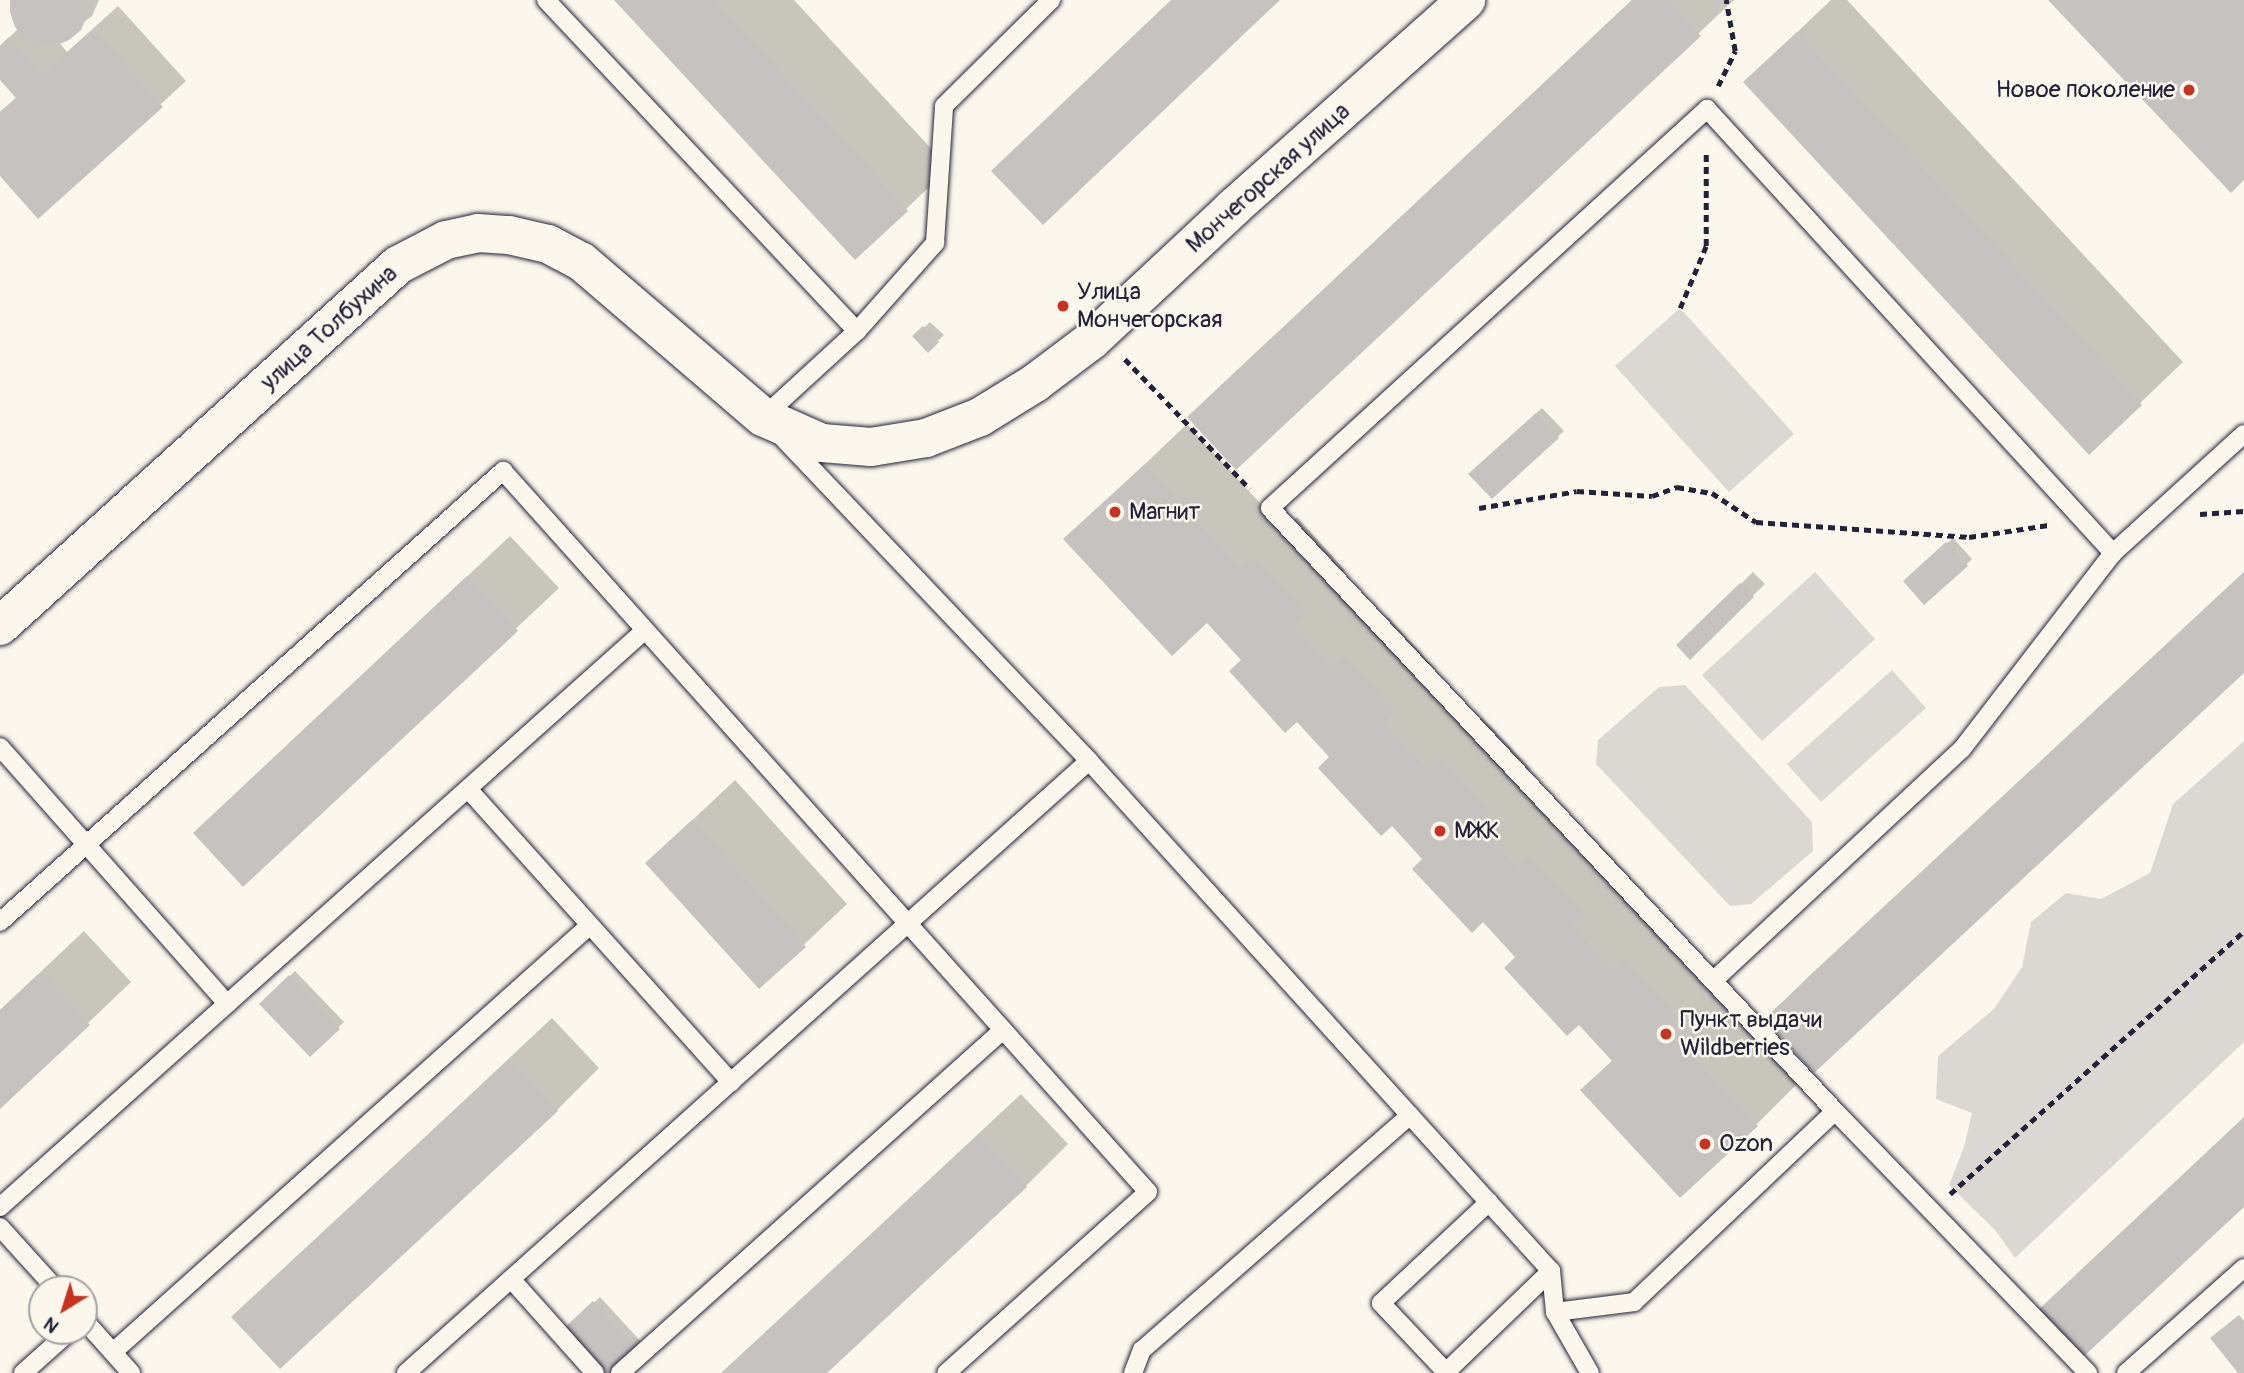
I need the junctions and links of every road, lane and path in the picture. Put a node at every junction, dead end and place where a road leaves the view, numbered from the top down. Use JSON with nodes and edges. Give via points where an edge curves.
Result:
{"nodes":[{"id":1,"x":546,"y":0,"type":"edge"},
{"id":2,"x":1051,"y":0,"type":"edge"},
{"id":3,"x":1466,"y":0,"type":"edge"},
{"id":4,"x":1726,"y":0,"type":"edge"},
{"id":5,"x":1707,"y":109,"type":"junction"},
{"id":6,"x":1680,"y":308,"type":"dead end"},
{"id":7,"x":857,"y":331,"type":"junction"},
{"id":8,"x":1119,"y":353,"type":"dead end"},
{"id":9,"x":763,"y":417,"type":"junction"},
{"id":10,"x":2244,"y":434,"type":"edge"},
{"id":11,"x":1270,"y":508,"type":"junction"},
{"id":12,"x":1479,"y":508,"type":"dead end"},
{"id":13,"x":2244,"y":510,"type":"edge"},
{"id":14,"x":2191,"y":514,"type":"dead end"},
{"id":15,"x":2058,"y":523,"type":"dead end"},
{"id":16,"x":2113,"y":553,"type":"junction"},
{"id":17,"x":0,"y":626,"type":"edge"},
{"id":18,"x":645,"y":630,"type":"junction"},
{"id":19,"x":0,"y":747,"type":"edge"},
{"id":20,"x":1089,"y":761,"type":"junction"},
{"id":21,"x":468,"y":789,"type":"junction"},
{"id":22,"x":85,"y":846,"type":"junction"},
{"id":23,"x":0,"y":922,"type":"edge"},
{"id":24,"x":908,"y":924,"type":"junction"},
{"id":25,"x":590,"y":925,"type":"junction"},
{"id":26,"x":2244,"y":931,"type":"edge"},
{"id":27,"x":1713,"y":981,"type":"junction"},
{"id":28,"x":227,"y":1004,"type":"junction"},
{"id":29,"x":1003,"y":1030,"type":"junction"},
{"id":30,"x":731,"y":1082,"type":"junction"},
{"id":31,"x":1835,"y":1111,"type":"junction"},
{"id":32,"x":1410,"y":1115,"type":"junction"},
{"id":33,"x":1489,"y":1202,"type":"junction"},
{"id":34,"x":0,"y":1207,"type":"edge"},
{"id":35,"x":1931,"y":1211,"type":"junction"},
{"id":36,"x":0,"y":1227,"type":"edge"},
{"id":37,"x":2244,"y":1268,"type":"edge"},
{"id":38,"x":1551,"y":1271,"type":"junction"},
{"id":39,"x":43,"y":1275,"type":"edge"},
{"id":40,"x":511,"y":1279,"type":"junction"},
{"id":41,"x":1555,"y":1312,"type":"junction"},
{"id":42,"x":98,"y":1335,"type":"edge"},
{"id":43,"x":54,"y":1345,"type":"edge"},
{"id":44,"x":113,"y":1352,"type":"junction"},
{"id":45,"x":1446,"y":1372,"type":"edge"},
{"id":46,"x":23,"y":1373,"type":"edge"},
{"id":47,"x":131,"y":1373,"type":"edge"},
{"id":48,"x":406,"y":1373,"type":"edge"},
{"id":49,"x":595,"y":1373,"type":"edge"},
{"id":50,"x":620,"y":1373,"type":"edge"},
{"id":51,"x":946,"y":1373,"type":"edge"},
{"id":52,"x":1133,"y":1373,"type":"edge"},
{"id":53,"x":1590,"y":1373,"type":"edge"},
{"id":54,"x":2088,"y":1373,"type":"edge"},
{"id":55,"x":2126,"y":1373,"type":"edge"}],
"edges":[{"from":1,"to":7,"type":"lane"},
{"from":2,"to":7,"type":"lane","via":[[944,106],[935,243]]},
{"from":3,"to":9,"type":"street","name":"Мончегорская улица","via":[[1092,340],[980,417],[926,438],[871,447],[822,443]]},
{"from":4,"to":5,"type":"path","via":[[1735,51]]},
{"from":5,"to":6,"type":"path","via":[[1706,246]]},
{"from":5,"to":11,"type":"lane"},
{"from":5,"to":16,"type":"lane"},
{"from":7,"to":9,"type":"lane"},
{"from":8,"to":11,"type":"path"},
{"from":9,"to":17,"type":"street","name":"улица Толбухина","via":[[582,262],[548,244],[509,235],[478,233],[446,240],[398,265]]},
{"from":9,"to":20,"type":"lane"},
{"from":10,"to":16,"type":"lane"},
{"from":11,"to":27,"type":"lane"},
{"from":12,"to":15,"type":"path","via":[[1577,491],[1652,496],[1677,487],[1712,493],[1756,522],[1969,537]]},
{"from":13,"to":14,"type":"path"},
{"from":16,"to":27,"type":"lane","via":[[1962,749]]},
{"from":18,"to":21,"type":"lane"},
{"from":18,"to":22,"type":"lane","via":[[503,471]]},
{"from":18,"to":24,"type":"lane"},
{"from":19,"to":22,"type":"lane"},
{"from":20,"to":24,"type":"lane"},
{"from":20,"to":32,"type":"lane"},
{"from":21,"to":25,"type":"lane"},
{"from":21,"to":28,"type":"lane"},
{"from":22,"to":23,"type":"lane"},
{"from":22,"to":28,"type":"lane"},
{"from":24,"to":29,"type":"lane"},
{"from":24,"to":30,"type":"lane"},
{"from":25,"to":30,"type":"lane"},
{"from":25,"to":44,"type":"lane"},
{"from":26,"to":35,"type":"path"},
{"from":27,"to":31,"type":"lane"},
{"from":28,"to":34,"type":"lane"},
{"from":29,"to":50,"type":"lane"},
{"from":29,"to":51,"type":"lane","via":[[1148,1192]]},
{"from":30,"to":40,"type":"lane"},
{"from":31,"to":35,"type":"lane"},
{"from":31,"to":41,"type":"lane","via":[[1634,1302]]},
{"from":32,"to":33,"type":"lane"},
{"from":32,"to":52,"type":"lane","via":[[1142,1350]]},
{"from":33,"to":38,"type":"lane"},
{"from":33,"to":45,"type":"lane","via":[[1381,1303]]},
{"from":35,"to":54,"type":"lane"},
{"from":36,"to":39,"type":"lane"},
{"from":37,"to":55,"type":"lane"},
{"from":38,"to":41,"type":"lane"},
{"from":38,"to":45,"type":"lane"},
{"from":40,"to":48,"type":"lane"},
{"from":40,"to":49,"type":"lane"},
{"from":41,"to":53,"type":"lane"},
{"from":42,"to":44,"type":"lane"},
{"from":43,"to":46,"type":"lane"},
{"from":44,"to":47,"type":"lane"}]}
